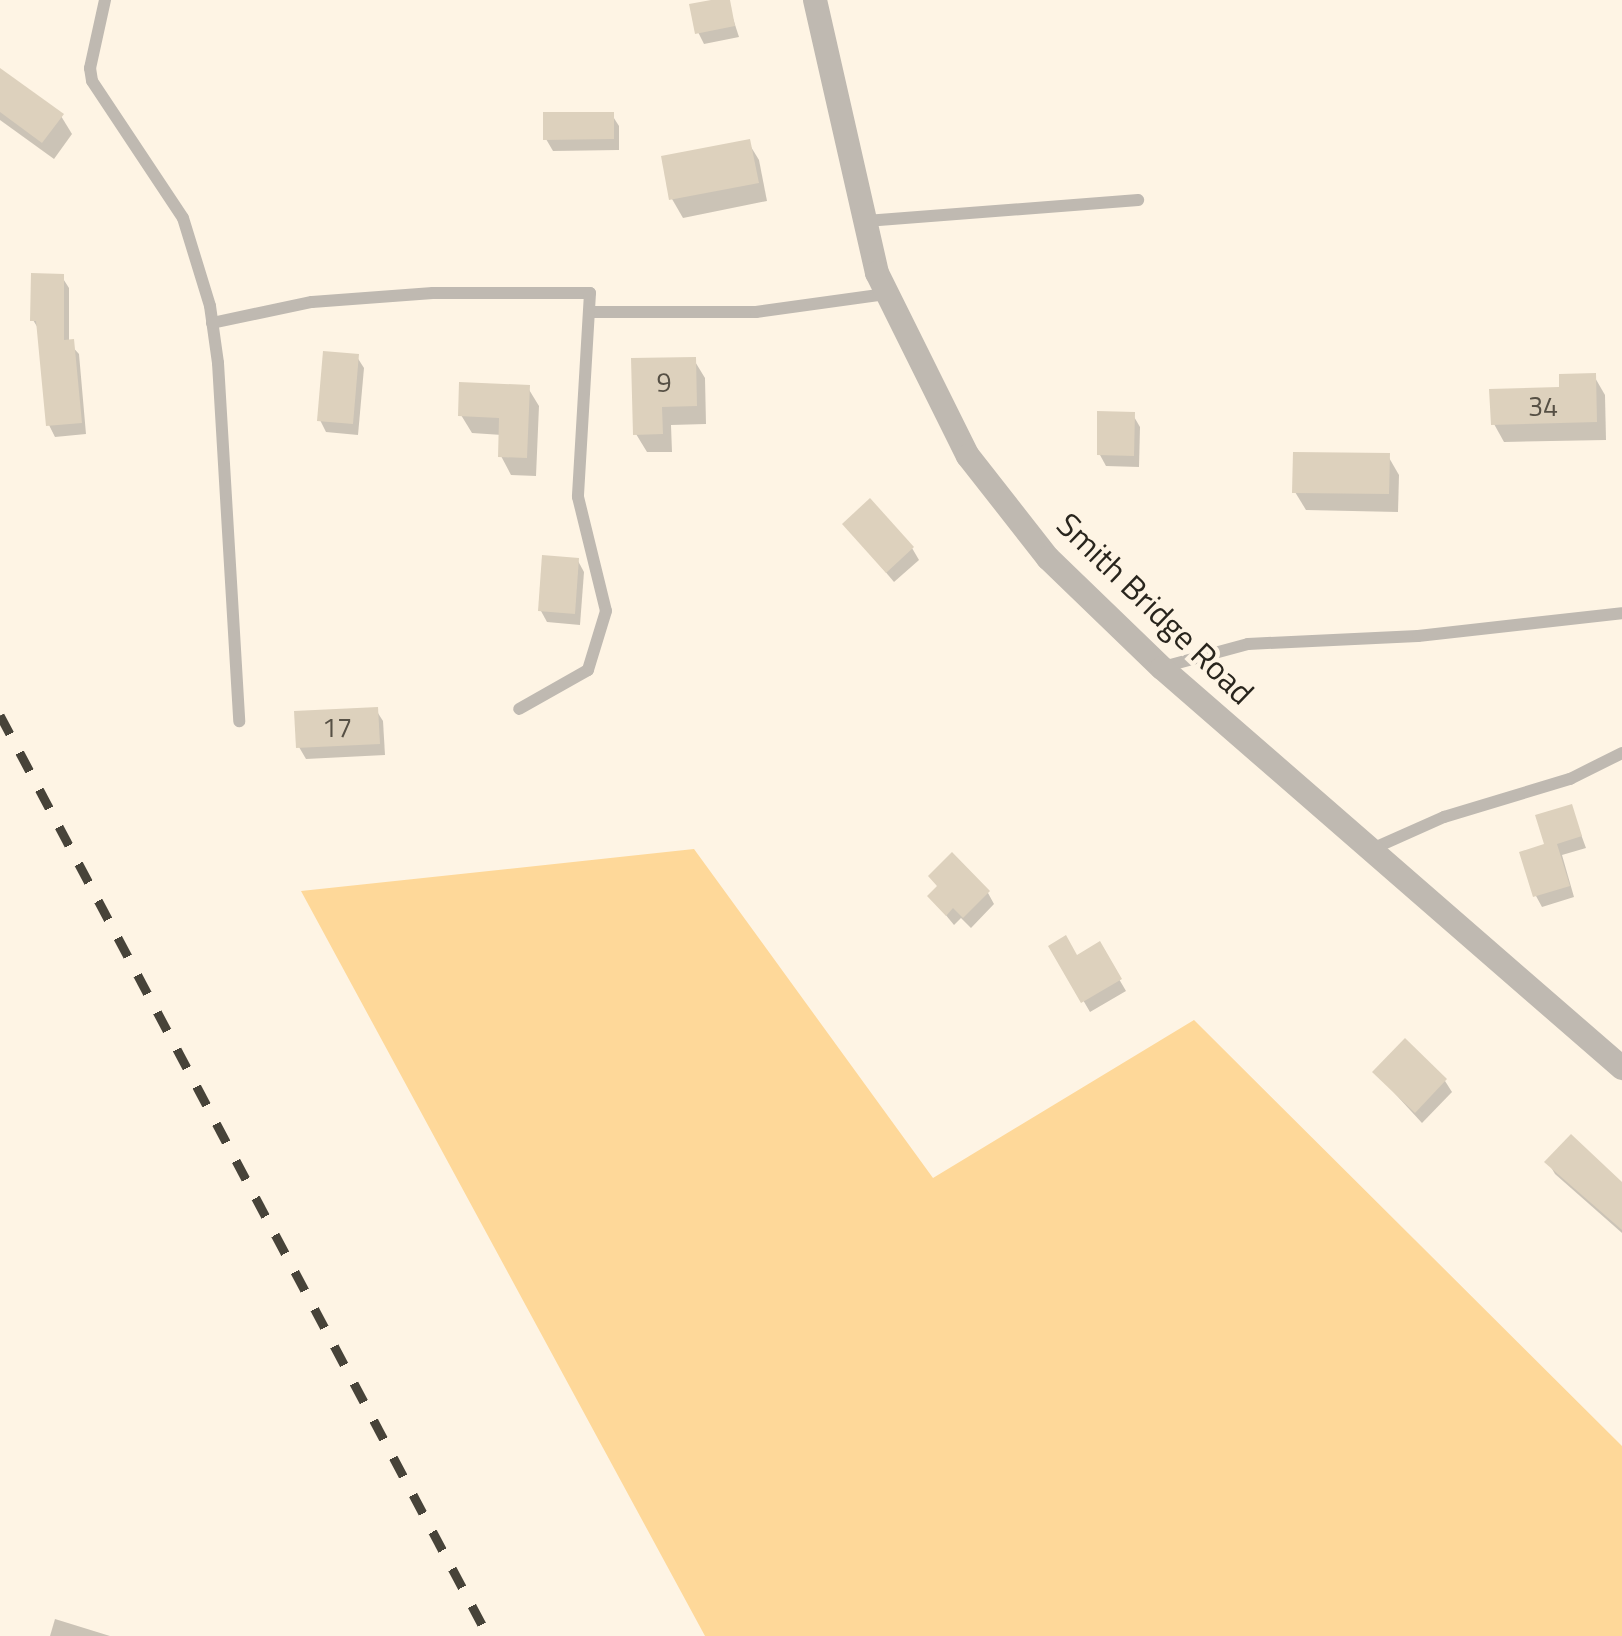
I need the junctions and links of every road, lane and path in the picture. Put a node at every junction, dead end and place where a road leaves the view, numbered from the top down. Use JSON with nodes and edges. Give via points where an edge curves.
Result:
{"nodes":[{"id":1,"x":105,"y":0,"type":"edge"},
{"id":2,"x":815,"y":0,"type":"edge"},
{"id":3,"x":1138,"y":200,"type":"dead end"},
{"id":4,"x":865,"y":221,"type":"junction"},
{"id":5,"x":886,"y":294,"type":"junction"},
{"id":6,"x":591,"y":312,"type":"junction"},
{"id":7,"x":212,"y":323,"type":"junction"},
{"id":8,"x":1622,"y":613,"type":"edge"},
{"id":9,"x":1162,"y":668,"type":"junction"},
{"id":10,"x":519,"y":709,"type":"dead end"},
{"id":11,"x":239,"y":722,"type":"dead end"},
{"id":12,"x":1622,"y":753,"type":"edge"},
{"id":13,"x":1371,"y":849,"type":"junction"},
{"id":14,"x":1622,"y":1068,"type":"edge"}],
"edges":[{"from":1,"to":7,"type":"lane","via":[[92,81],[183,218]]},
{"from":2,"to":4,"type":"street","name":"Smith Bridge Road"},
{"from":3,"to":4,"type":"lane"},
{"from":4,"to":5,"type":"street","name":"Smith Bridge Road"},
{"from":5,"to":6,"type":"lane","via":[[756,312]]},
{"from":5,"to":9,"type":"street","name":"Smith Bridge Road","via":[[968,456],[1048,558]]},
{"from":6,"to":7,"type":"lane","via":[[590,293],[433,293],[312,302]]},
{"from":6,"to":10,"type":"lane","via":[[578,496],[606,611],[588,670]]},
{"from":7,"to":11,"type":"lane"},
{"from":8,"to":9,"type":"lane","via":[[1418,636],[1248,644]]},
{"from":9,"to":13,"type":"street","name":"Smith Bridge Road"},
{"from":12,"to":13,"type":"lane"},
{"from":13,"to":14,"type":"street","name":"Smith Bridge Road"}]}
